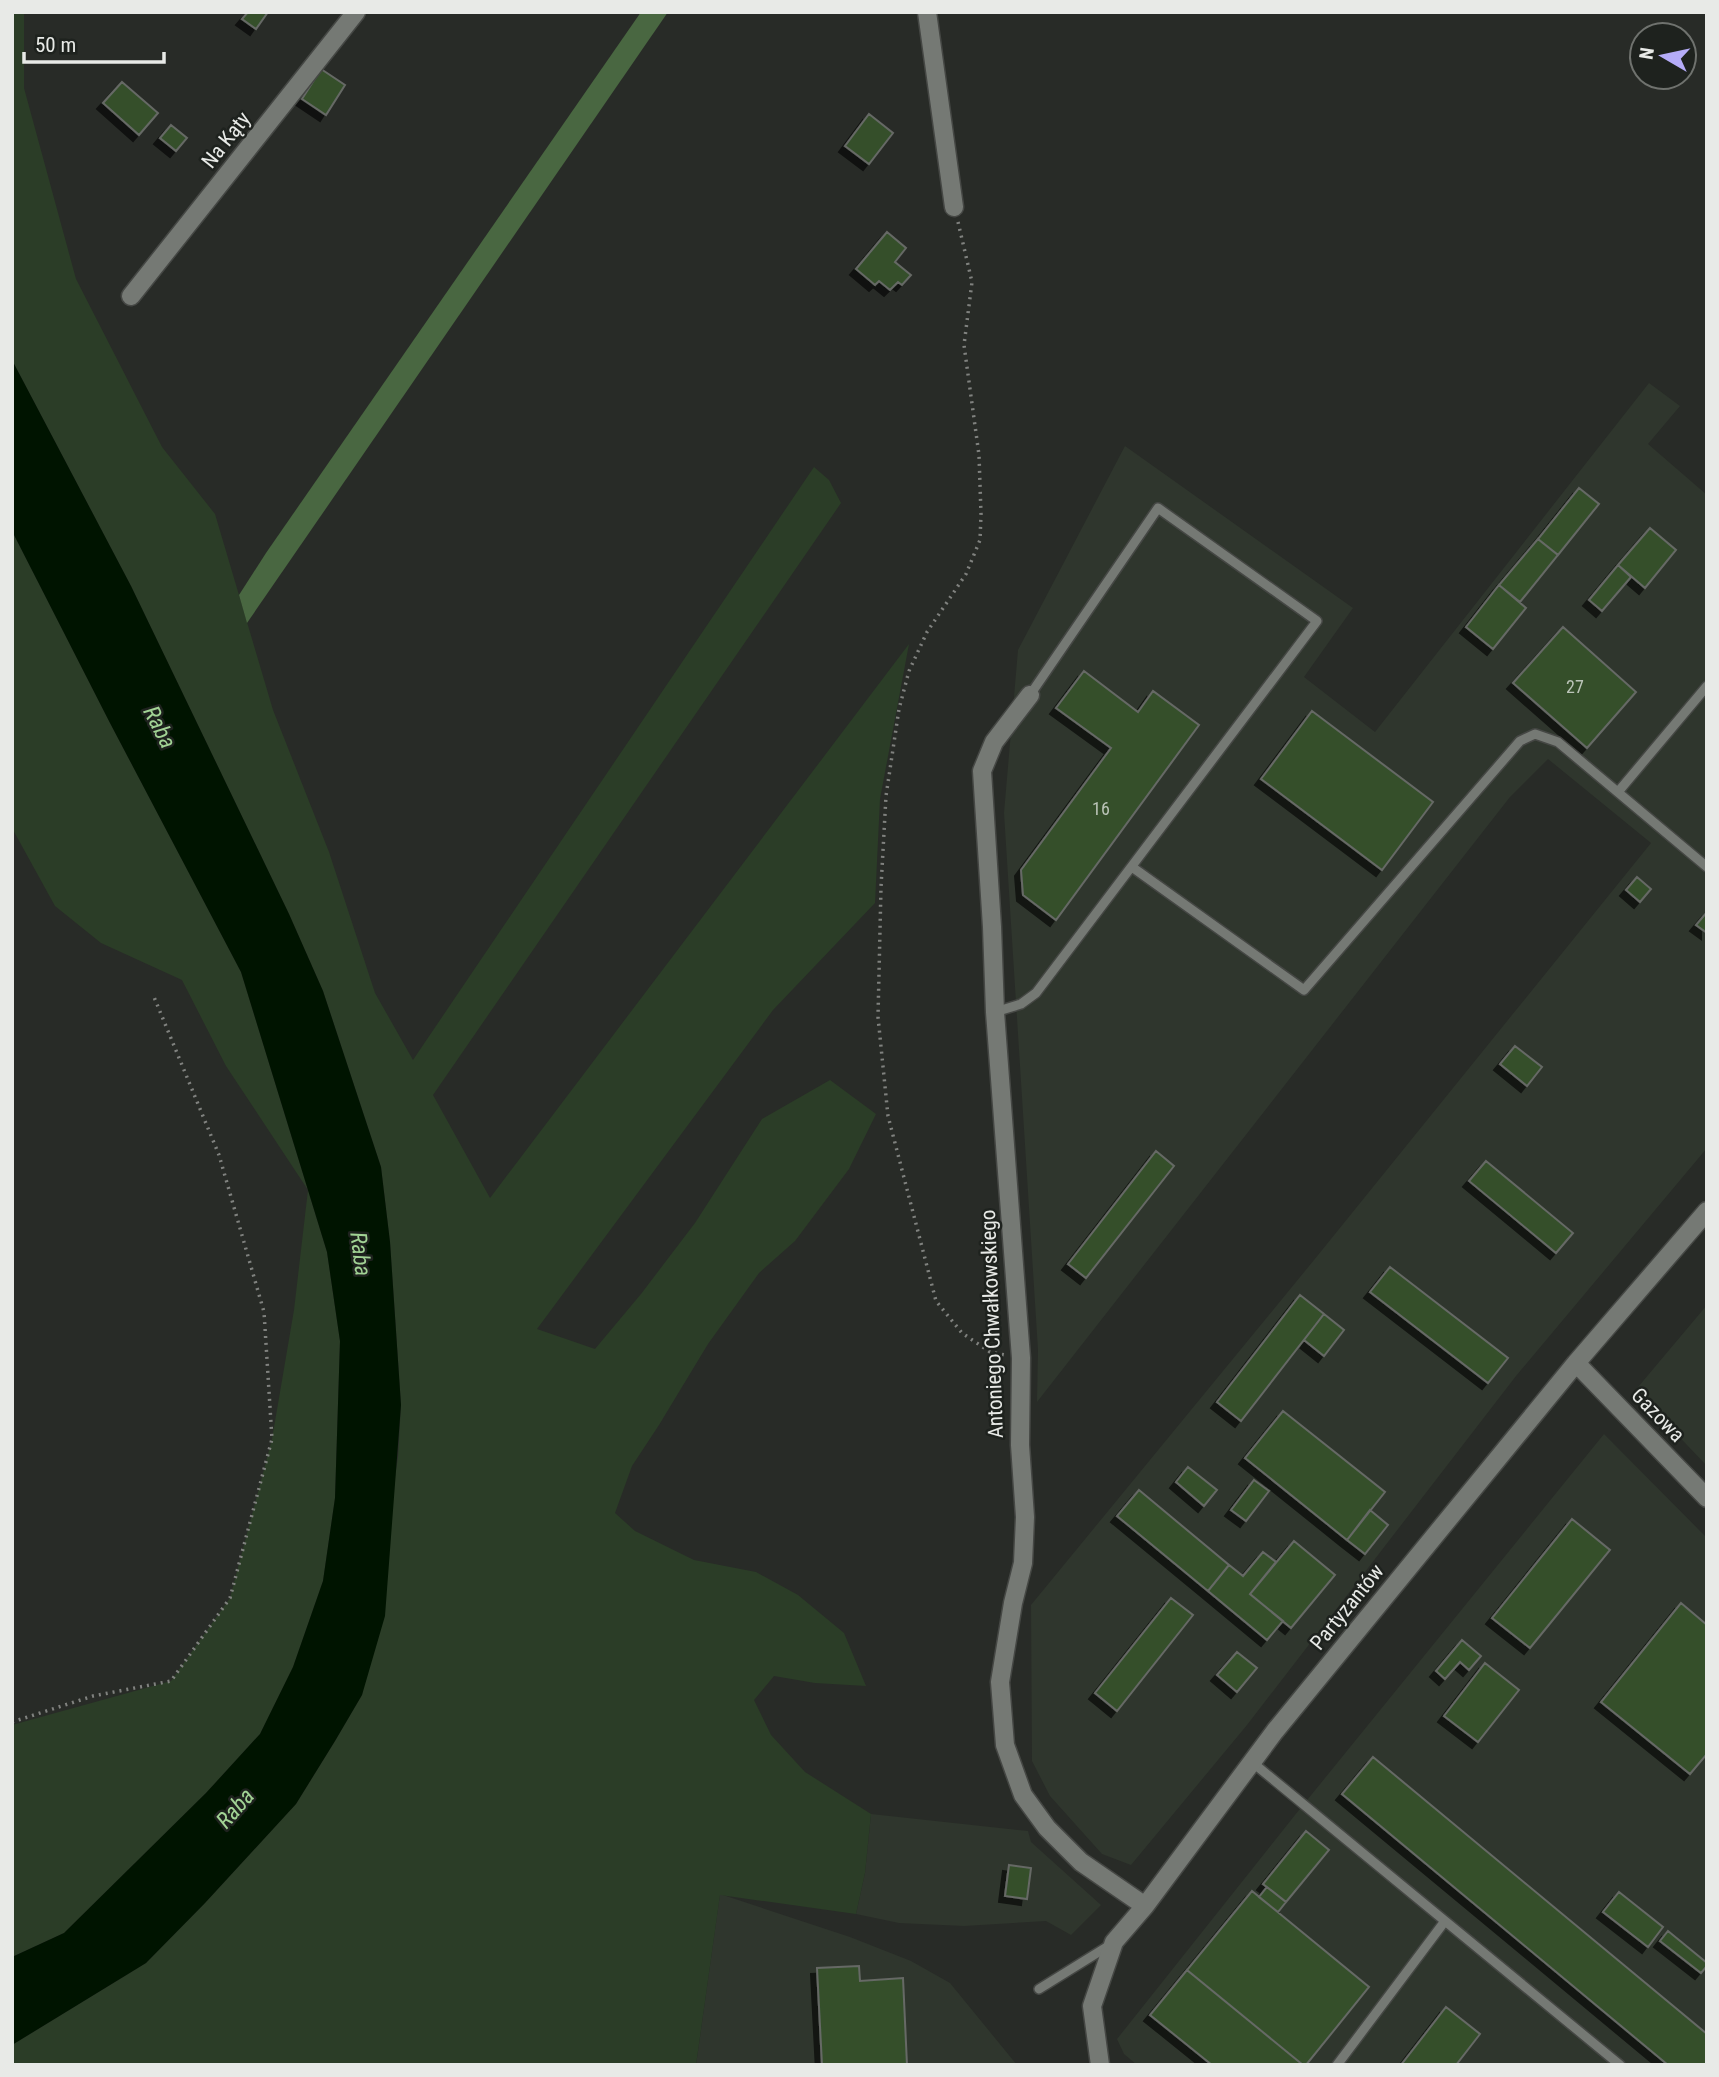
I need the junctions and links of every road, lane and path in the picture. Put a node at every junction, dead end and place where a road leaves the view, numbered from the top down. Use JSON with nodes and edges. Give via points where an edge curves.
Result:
{"nodes":[{"id":1,"x":356,"y":12,"type":"edge"},
{"id":2,"x":927,"y":12,"type":"edge"},
{"id":3,"x":954,"y":207,"type":"joint"},
{"id":4,"x":131,"y":296,"type":"dead end"},
{"id":5,"x":1707,"y":686,"type":"edge"},
{"id":6,"x":1030,"y":695,"type":"joint"},
{"id":7,"x":1618,"y":792,"type":"junction"},
{"id":8,"x":1132,"y":867,"type":"junction"},
{"id":9,"x":1707,"y":867,"type":"edge"},
{"id":10,"x":155,"y":997,"type":"dead end"},
{"id":11,"x":995,"y":1012,"type":"junction"},
{"id":12,"x":1707,"y":1212,"type":"edge"},
{"id":13,"x":1021,"y":1358,"type":"junction"},
{"id":14,"x":1576,"y":1363,"type":"junction"},
{"id":15,"x":1707,"y":1497,"type":"edge"},
{"id":16,"x":12,"y":1723,"type":"edge"},
{"id":17,"x":1252,"y":1762,"type":"junction"},
{"id":18,"x":1146,"y":1906,"type":"junction"},
{"id":19,"x":1445,"y":1921,"type":"junction"},
{"id":20,"x":1114,"y":1942,"type":"junction"},
{"id":21,"x":1038,"y":1989,"type":"dead end"},
{"id":22,"x":1100,"y":2065,"type":"edge"},
{"id":23,"x":1337,"y":2065,"type":"edge"},
{"id":24,"x":1620,"y":2065,"type":"edge"}],
"edges":[{"from":1,"to":4,"type":"street","name":"Na Kąty"},
{"from":2,"to":3,"type":"street"},
{"from":3,"to":13,"type":"path","via":[[972,282],[964,345],[979,455],[979,540],[966,574],[909,671],[899,709],[886,796],[878,1017],[888,1116],[936,1301],[962,1333],[990,1352]]},
{"from":5,"to":7,"type":"lane"},
{"from":6,"to":8,"type":"lane","via":[[1158,508],[1317,621]]},
{"from":6,"to":11,"type":"street","name":"Antoniego Chwałkowskiego","via":[[994,743],[982,771]]},
{"from":7,"to":8,"type":"lane","via":[[1558,742],[1535,734],[1520,741],[1304,990]]},
{"from":7,"to":9,"type":"lane"},
{"from":8,"to":11,"type":"lane","via":[[1036,993],[1021,1004]]},
{"from":10,"to":16,"type":"path","via":[[219,1155],[264,1312],[272,1439],[230,1598],[171,1681],[93,1696]]},
{"from":11,"to":13,"type":"street","name":"Antoniego Chwałkowskiego"},
{"from":12,"to":14,"type":"street","name":"Partyzantów"},
{"from":13,"to":18,"type":"street","name":"Antoniego Chwałkowskiego","via":[[1025,1517],[1023,1563],[1000,1682],[1005,1745],[1024,1795],[1047,1828],[1082,1862]]},
{"from":14,"to":15,"type":"street","name":"Gazowa"},
{"from":14,"to":17,"type":"street","name":"Partyzantów"},
{"from":17,"to":18,"type":"street","name":"Partyzantów"},
{"from":17,"to":19,"type":"lane"},
{"from":18,"to":20,"type":"street","name":"Partyzantów"},
{"from":19,"to":23,"type":"lane"},
{"from":19,"to":24,"type":"lane"},
{"from":20,"to":21,"type":"lane"},
{"from":20,"to":22,"type":"street","name":"Partyzantów","via":[[1092,2006]]}]}
